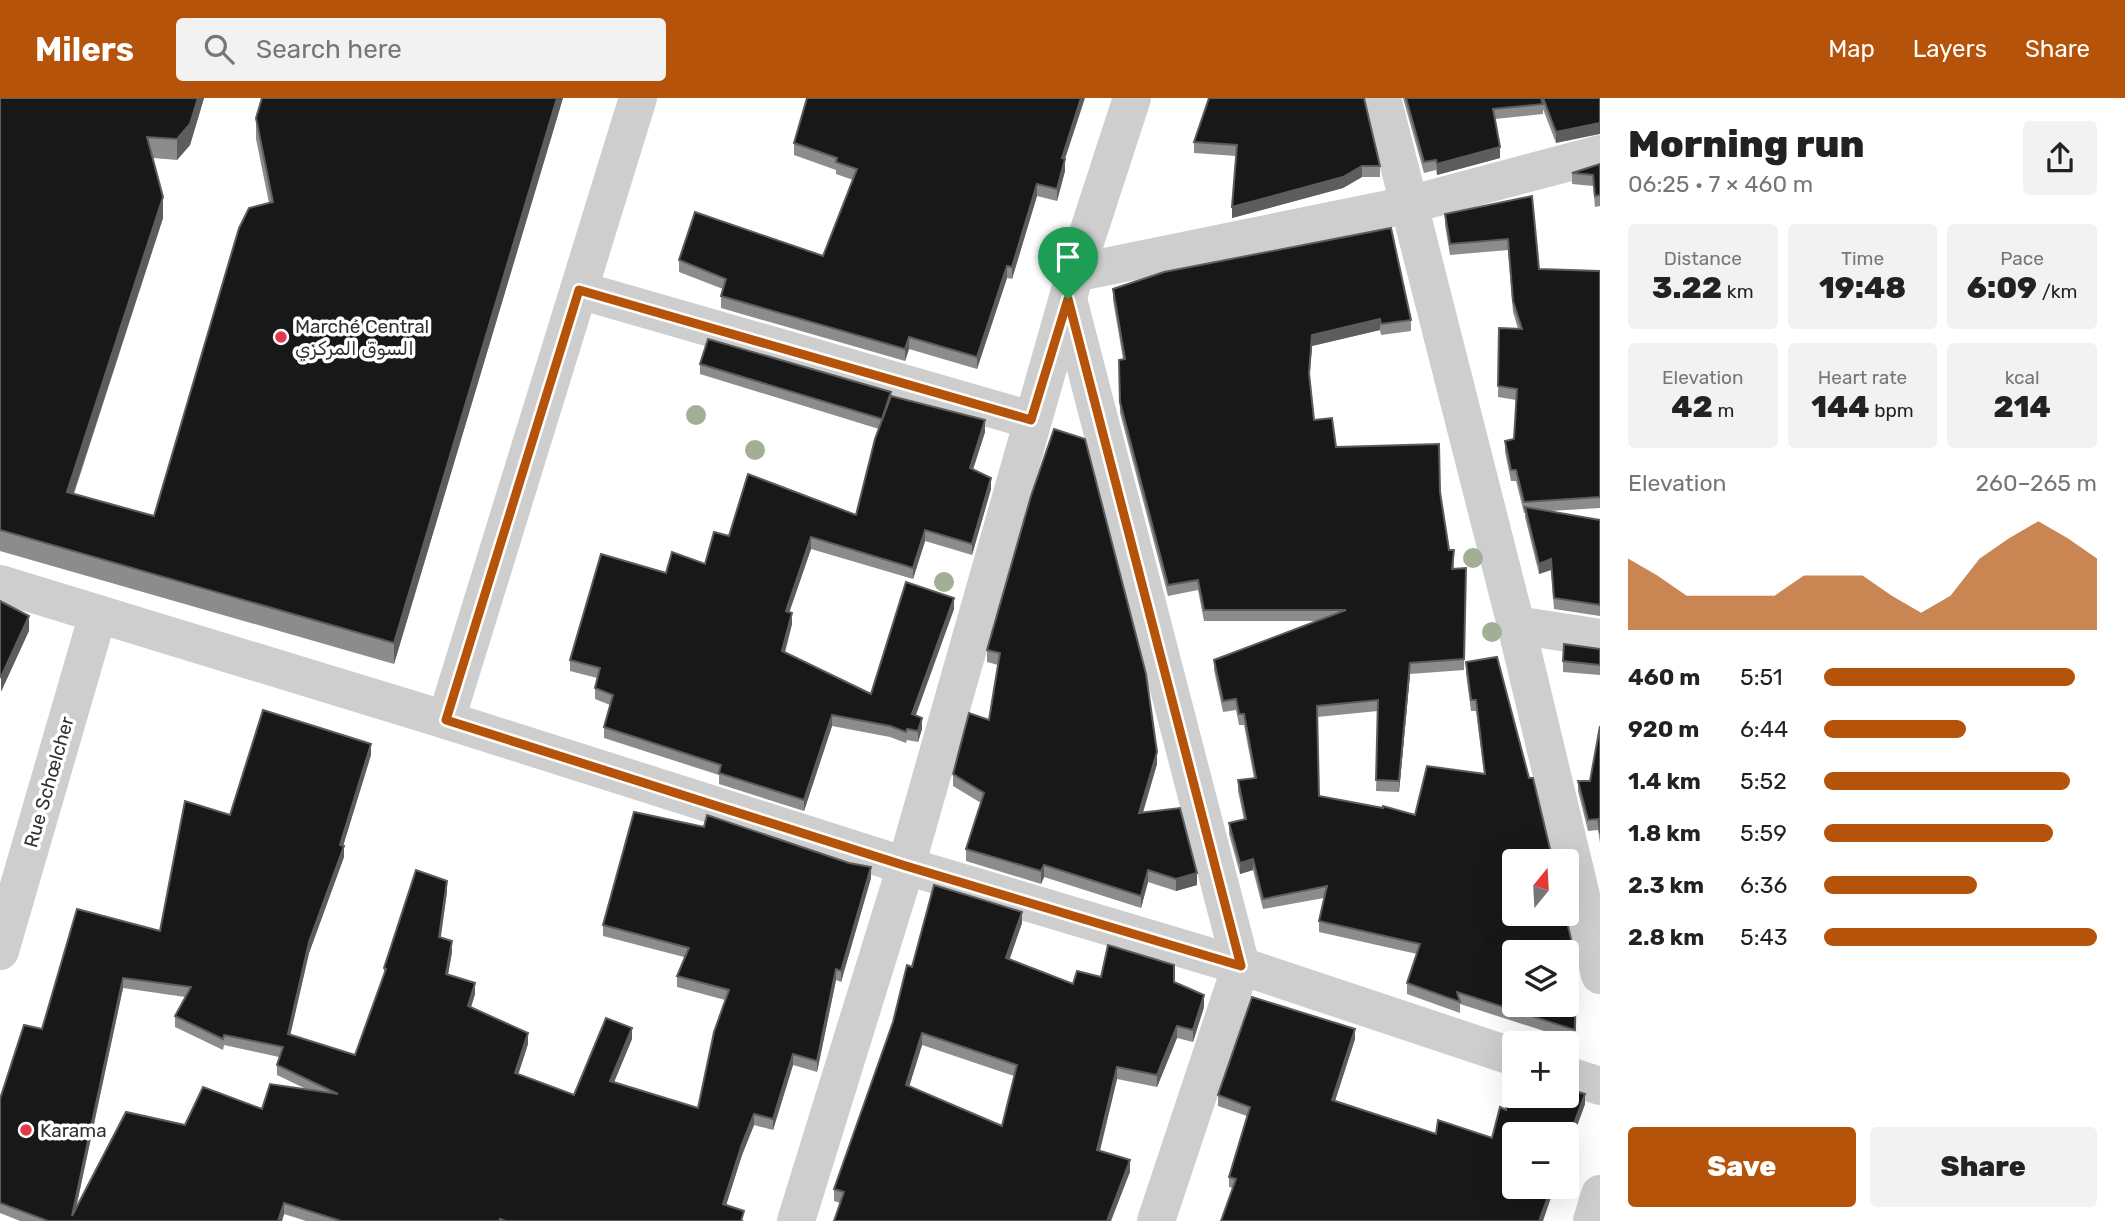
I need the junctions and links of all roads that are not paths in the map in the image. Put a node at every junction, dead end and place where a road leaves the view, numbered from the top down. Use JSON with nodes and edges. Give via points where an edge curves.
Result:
{"nodes":[{"id":1,"x":638,"y":98,"type":"edge"},
{"id":2,"x":1132,"y":98,"type":"edge"},
{"id":3,"x":1382,"y":98,"type":"edge"},
{"id":4,"x":1600,"y":154,"type":"edge"},
{"id":5,"x":1408,"y":205,"type":"junction"},
{"id":6,"x":1071,"y":286,"type":"junction"},
{"id":7,"x":579,"y":290,"type":"junction"},
{"id":8,"x":1031,"y":420,"type":"junction"},
{"id":9,"x":0,"y":584,"type":"edge"},
{"id":10,"x":98,"y":614,"type":"junction"},
{"id":11,"x":1517,"y":625,"type":"junction"},
{"id":12,"x":1600,"y":638,"type":"edge"},
{"id":13,"x":446,"y":720,"type":"junction"},
{"id":14,"x":906,"y":866,"type":"junction"},
{"id":15,"x":0,"y":951,"type":"edge"},
{"id":16,"x":1241,"y":966,"type":"junction"},
{"id":17,"x":1600,"y":975,"type":"edge"},
{"id":18,"x":1502,"y":1053,"type":"edge"},
{"id":19,"x":1579,"y":1079,"type":"edge"},
{"id":20,"x":1600,"y":1086,"type":"edge"},
{"id":21,"x":1600,"y":1194,"type":"edge"},
{"id":22,"x":796,"y":1221,"type":"edge"},
{"id":23,"x":1156,"y":1221,"type":"edge"},
{"id":24,"x":1592,"y":1221,"type":"edge"}],
"edges":[{"from":1,"to":7,"type":"street"},
{"from":2,"to":6,"type":"street"},
{"from":3,"to":5,"type":"street"},
{"from":4,"to":5,"type":"street"},
{"from":5,"to":6,"type":"street"},
{"from":5,"to":11,"type":"street"},
{"from":6,"to":8,"type":"street"},
{"from":6,"to":16,"type":"street"},
{"from":7,"to":8,"type":"street"},
{"from":7,"to":13,"type":"street"},
{"from":8,"to":14,"type":"street"},
{"from":9,"to":10,"type":"street"},
{"from":10,"to":13,"type":"street"},
{"from":10,"to":15,"type":"street","name":"Rue Schœlcher"},
{"from":11,"to":12,"type":"street"},
{"from":11,"to":17,"type":"street"},
{"from":13,"to":14,"type":"street"},
{"from":14,"to":16,"type":"street"},
{"from":14,"to":22,"type":"street"},
{"from":16,"to":18,"type":"street"},
{"from":16,"to":23,"type":"street"},
{"from":19,"to":20,"type":"street"},
{"from":21,"to":24,"type":"street"}]}
